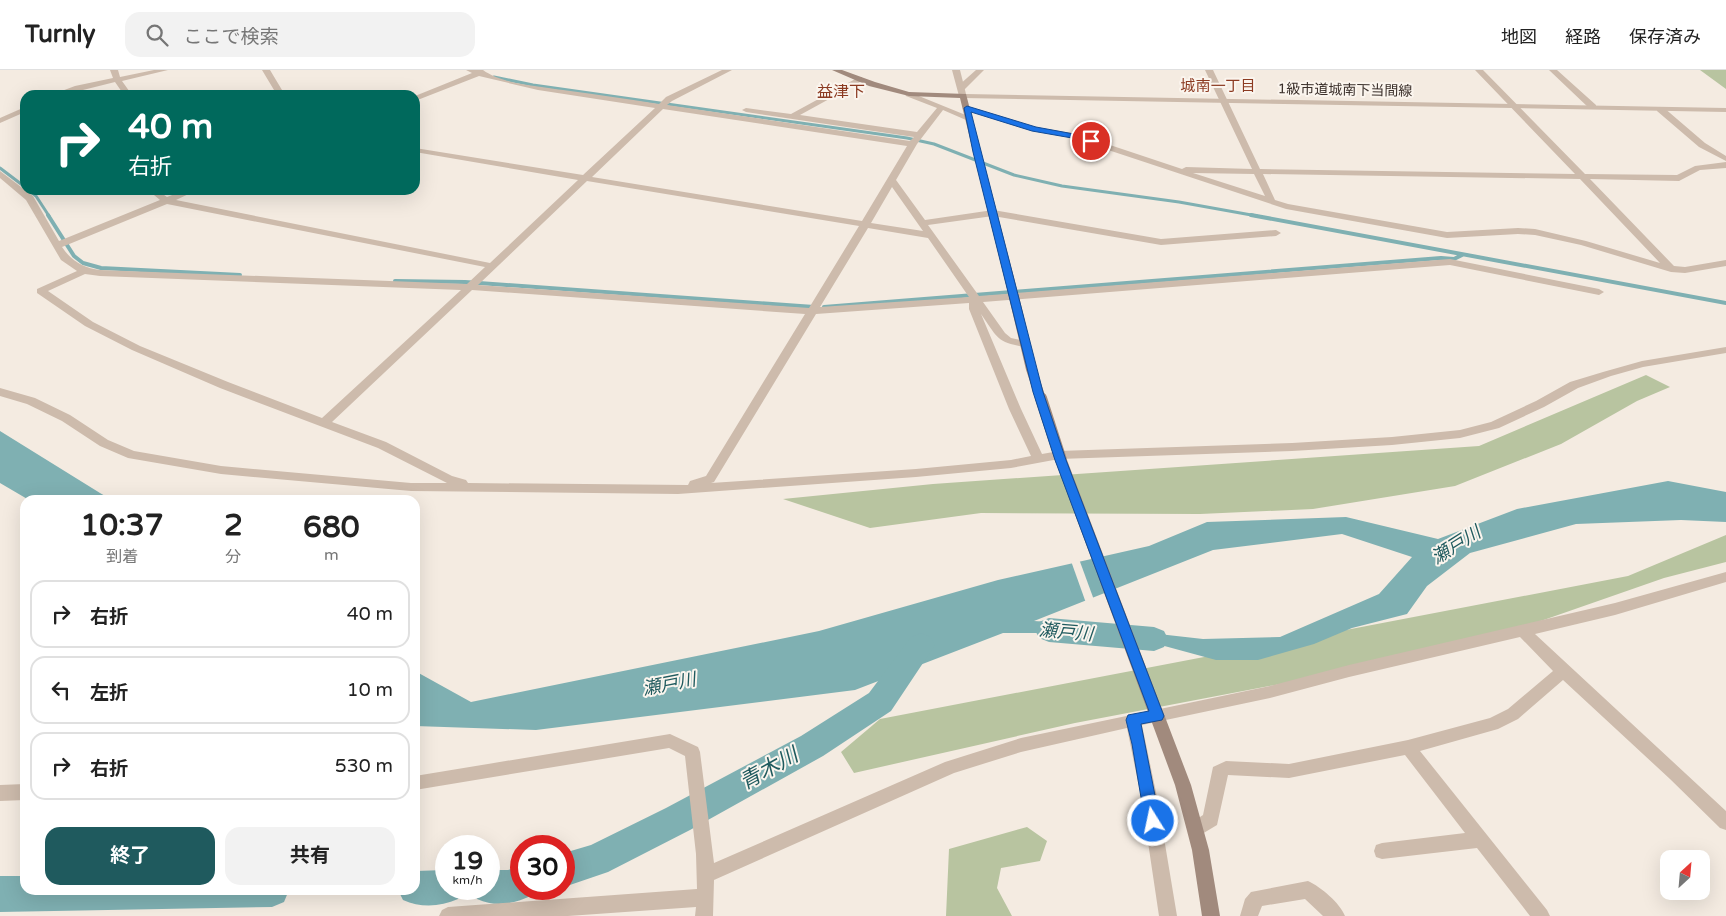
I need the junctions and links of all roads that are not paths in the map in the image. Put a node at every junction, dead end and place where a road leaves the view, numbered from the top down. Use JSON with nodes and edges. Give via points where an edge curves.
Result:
{"nodes":[{"id":1,"x":114,"y":70,"type":"edge"},
{"id":2,"x":164,"y":70,"type":"edge"},
{"id":3,"x":266,"y":70,"type":"edge"},
{"id":4,"x":470,"y":70,"type":"edge"},
{"id":5,"x":487,"y":70,"type":"edge"},
{"id":6,"x":728,"y":70,"type":"edge"},
{"id":7,"x":836,"y":70,"type":"edge"},
{"id":8,"x":956,"y":70,"type":"edge"},
{"id":9,"x":980,"y":70,"type":"edge"},
{"id":10,"x":1208,"y":70,"type":"edge"},
{"id":11,"x":1479,"y":70,"type":"edge"},
{"id":12,"x":1553,"y":70,"type":"edge"},
{"id":13,"x":478,"y":74,"type":"junction"},
{"id":14,"x":860,"y":79,"type":"junction"},
{"id":15,"x":118,"y":80,"type":"junction"},
{"id":16,"x":76,"y":90,"type":"edge"},
{"id":17,"x":125,"y":90,"type":"edge"},
{"id":18,"x":278,"y":90,"type":"edge"},
{"id":19,"x":962,"y":92,"type":"junction"},
{"id":20,"x":909,"y":94,"type":"junction"},
{"id":21,"x":420,"y":98,"type":"edge"},
{"id":22,"x":669,"y":99,"type":"junction"},
{"id":23,"x":1224,"y":100,"type":"junction"},
{"id":24,"x":661,"y":105,"type":"junction"},
{"id":25,"x":716,"y":106,"type":"dead end"},
{"id":26,"x":1514,"y":106,"type":"junction"},
{"id":27,"x":942,"y":107,"type":"junction"},
{"id":28,"x":1593,"y":107,"type":"junction"},
{"id":29,"x":735,"y":108,"type":"dead end"},
{"id":30,"x":967,"y":108,"type":"junction"},
{"id":31,"x":1660,"y":109,"type":"junction"},
{"id":32,"x":1726,"y":110,"type":"edge"},
{"id":33,"x":20,"y":111,"type":"edge"},
{"id":34,"x":792,"y":117,"type":"junction"},
{"id":35,"x":969,"y":118,"type":"junction"},
{"id":36,"x":0,"y":121,"type":"edge"},
{"id":37,"x":920,"y":135,"type":"junction"},
{"id":38,"x":913,"y":144,"type":"junction"},
{"id":39,"x":420,"y":151,"type":"edge"},
{"id":40,"x":1726,"y":159,"type":"edge"},
{"id":41,"x":1726,"y":165,"type":"edge"},
{"id":42,"x":1171,"y":169,"type":"junction"},
{"id":43,"x":1258,"y":171,"type":"junction"},
{"id":44,"x":0,"y":174,"type":"edge"},
{"id":45,"x":585,"y":178,"type":"junction"},
{"id":46,"x":1584,"y":178,"type":"junction"},
{"id":47,"x":892,"y":180,"type":"junction"},
{"id":48,"x":20,"y":190,"type":"edge"},
{"id":49,"x":26,"y":195,"type":"edge"},
{"id":50,"x":158,"y":195,"type":"edge"},
{"id":51,"x":180,"y":195,"type":"edge"},
{"id":52,"x":166,"y":201,"type":"junction"},
{"id":53,"x":1272,"y":202,"type":"junction"},
{"id":54,"x":993,"y":213,"type":"junction"},
{"id":55,"x":921,"y":223,"type":"junction"},
{"id":56,"x":864,"y":224,"type":"junction"},
{"id":57,"x":1276,"y":234,"type":"dead end"},
{"id":58,"x":929,"y":235,"type":"junction"},
{"id":59,"x":58,"y":245,"type":"junction"},
{"id":60,"x":1726,"y":263,"type":"edge"},
{"id":61,"x":492,"y":266,"type":"junction"},
{"id":62,"x":1671,"y":270,"type":"junction"},
{"id":63,"x":1685,"y":270,"type":"junction"},
{"id":64,"x":84,"y":271,"type":"junction"},
{"id":65,"x":1726,"y":272,"type":"edge"},
{"id":66,"x":469,"y":287,"type":"junction"},
{"id":67,"x":1599,"y":292,"type":"dead end"},
{"id":68,"x":1014,"y":297,"type":"junction"},
{"id":69,"x":974,"y":299,"type":"junction"},
{"id":70,"x":811,"y":311,"type":"junction"},
{"id":71,"x":1025,"y":344,"type":"junction"},
{"id":72,"x":1726,"y":350,"type":"edge"},
{"id":73,"x":0,"y":392,"type":"edge"},
{"id":74,"x":323,"y":423,"type":"junction"},
{"id":75,"x":1059,"y":455,"type":"junction"},
{"id":76,"x":1038,"y":458,"type":"junction"},
{"id":77,"x":474,"y":486,"type":"junction"},
{"id":78,"x":678,"y":490,"type":"junction"},
{"id":79,"x":1726,"y":577,"type":"edge"},
{"id":80,"x":1523,"y":631,"type":"junction"},
{"id":81,"x":1562,"y":672,"type":"junction"},
{"id":82,"x":1156,"y":712,"type":"junction"},
{"id":83,"x":1132,"y":720,"type":"junction"},
{"id":84,"x":1408,"y":747,"type":"junction"},
{"id":85,"x":420,"y":781,"type":"edge"},
{"id":86,"x":20,"y":792,"type":"edge"},
{"id":87,"x":0,"y":793,"type":"edge"},
{"id":88,"x":1726,"y":822,"type":"edge"},
{"id":89,"x":1197,"y":830,"type":"junction"},
{"id":90,"x":1480,"y":838,"type":"junction"},
{"id":91,"x":1382,"y":851,"type":"dead end"},
{"id":92,"x":706,"y":875,"type":"junction"},
{"id":93,"x":706,"y":896,"type":"junction"},
{"id":94,"x":448,"y":916,"type":"edge"},
{"id":95,"x":704,"y":916,"type":"edge"},
{"id":96,"x":1168,"y":916,"type":"edge"},
{"id":97,"x":1211,"y":916,"type":"edge"},
{"id":98,"x":1249,"y":916,"type":"edge"},
{"id":99,"x":1336,"y":916,"type":"edge"},
{"id":100,"x":1542,"y":916,"type":"edge"}],
"edges":[{"from":1,"to":15,"type":"street"},
{"from":2,"to":15,"type":"street"},
{"from":3,"to":18,"type":"street"},
{"from":4,"to":13,"type":"street"},
{"from":5,"to":13,"type":"street"},
{"from":6,"to":22,"type":"street"},
{"from":7,"to":14,"type":"main road"},
{"from":8,"to":19,"type":"street"},
{"from":9,"to":19,"type":"street"},
{"from":10,"to":23,"type":"street"},
{"from":11,"to":26,"type":"street"},
{"from":12,"to":28,"type":"street"},
{"from":13,"to":21,"type":"street"},
{"from":13,"to":24,"type":"street","via":[[538,88]]},
{"from":14,"to":20,"type":"main road"},
{"from":14,"to":34,"type":"street"},
{"from":15,"to":16,"type":"street"},
{"from":15,"to":17,"type":"street"},
{"from":19,"to":20,"type":"main road"},
{"from":19,"to":23,"type":"street","name":"1級市道城南下当間線"},
{"from":19,"to":30,"type":"main road"},
{"from":20,"to":27,"type":"street"},
{"from":22,"to":24,"type":"street"},
{"from":22,"to":25,"type":"street"},
{"from":23,"to":26,"type":"street","name":"1級市道城南下当間線"},
{"from":23,"to":43,"type":"street"},
{"from":24,"to":38,"type":"street"},
{"from":24,"to":45,"type":"street"},
{"from":26,"to":28,"type":"street","name":"1級市道城南下当間線"},
{"from":26,"to":46,"type":"street"},
{"from":27,"to":35,"type":"street"},
{"from":27,"to":37,"type":"street"},
{"from":28,"to":31,"type":"street","name":"1級市道城南下当間線"},
{"from":29,"to":34,"type":"street"},
{"from":30,"to":35,"type":"main road"},
{"from":30,"to":42,"type":"street","via":[[1035,129],[1074,136]]},
{"from":31,"to":32,"type":"street","name":"1級市道城南下当間線"},
{"from":31,"to":40,"type":"street","via":[[1702,145]]},
{"from":33,"to":36,"type":"street"},
{"from":34,"to":37,"type":"street"},
{"from":35,"to":54,"type":"main road"},
{"from":37,"to":38,"type":"street"},
{"from":38,"to":47,"type":"street"},
{"from":39,"to":45,"type":"street"},
{"from":41,"to":46,"type":"street","via":[[1698,168],[1679,178]]},
{"from":42,"to":43,"type":"street"},
{"from":42,"to":53,"type":"street"},
{"from":43,"to":46,"type":"street"},
{"from":43,"to":53,"type":"street"},
{"from":44,"to":48,"type":"street"},
{"from":45,"to":56,"type":"street"},
{"from":45,"to":61,"type":"street"},
{"from":46,"to":62,"type":"street"},
{"from":47,"to":55,"type":"street"},
{"from":47,"to":56,"type":"street"},
{"from":49,"to":59,"type":"street"},
{"from":50,"to":52,"type":"street"},
{"from":51,"to":52,"type":"street"},
{"from":52,"to":59,"type":"street"},
{"from":52,"to":61,"type":"street"},
{"from":53,"to":62,"type":"street","via":[[1447,235],[1535,232]]},
{"from":54,"to":55,"type":"street"},
{"from":54,"to":57,"type":"street","via":[[1161,242]]},
{"from":54,"to":68,"type":"main road"},
{"from":55,"to":58,"type":"street"},
{"from":56,"to":58,"type":"street"},
{"from":56,"to":70,"type":"street"},
{"from":58,"to":69,"type":"street"},
{"from":59,"to":64,"type":"street","via":[[64,258]]},
{"from":60,"to":63,"type":"street"},
{"from":61,"to":66,"type":"street"},
{"from":62,"to":63,"type":"street"},
{"from":63,"to":65,"type":"street"},
{"from":64,"to":66,"type":"street"},
{"from":64,"to":74,"type":"street","via":[[42,292],[89,324],[136,348],[224,386]]},
{"from":66,"to":70,"type":"street"},
{"from":66,"to":74,"type":"street"},
{"from":67,"to":68,"type":"street","via":[[1450,262]]},
{"from":68,"to":69,"type":"street"},
{"from":68,"to":71,"type":"main road","bridge":true},
{"from":69,"to":70,"type":"street"},
{"from":69,"to":71,"type":"street","via":[[1001,336],[1008,341]]},
{"from":69,"to":76,"type":"street","via":[[974,309]]},
{"from":70,"to":78,"type":"street","via":[[710,479]]},
{"from":71,"to":75,"type":"main road","bridge":true},
{"from":72,"to":75,"type":"street","via":[[1642,364],[1607,374],[1574,386],[1495,425],[1460,434],[1292,447]]},
{"from":73,"to":77,"type":"street","via":[[31,401],[66,418],[104,443],[150,459],[222,470],[411,487]]},
{"from":74,"to":77,"type":"street","via":[[382,445],[448,479]]},
{"from":75,"to":76,"type":"street"},
{"from":75,"to":82,"type":"main road"},
{"from":76,"to":78,"type":"street","via":[[1011,464],[916,473]]},
{"from":77,"to":78,"type":"street"},
{"from":79,"to":80,"type":"street"},
{"from":80,"to":81,"type":"street"},
{"from":80,"to":82,"type":"street","via":[[1270,692]]},
{"from":81,"to":84,"type":"street","via":[[1513,714]]},
{"from":81,"to":88,"type":"street"},
{"from":82,"to":83,"type":"street"},
{"from":82,"to":89,"type":"main road"},
{"from":83,"to":92,"type":"street","via":[[1022,746],[952,767]]},
{"from":83,"to":96,"type":"street","via":[[1148,792]]},
{"from":84,"to":89,"type":"street","via":[[1289,771],[1226,768],[1219,772],[1211,819]]},
{"from":84,"to":90,"type":"street"},
{"from":85,"to":92,"type":"street","via":[[670,741],[692,752]]},
{"from":86,"to":87,"type":"street"},
{"from":89,"to":97,"type":"main road"},
{"from":90,"to":91,"type":"street"},
{"from":90,"to":100,"type":"street"},
{"from":92,"to":93,"type":"street"},
{"from":93,"to":94,"type":"street"},
{"from":93,"to":95,"type":"street"},
{"from":98,"to":99,"type":"street","via":[[1251,905],[1257,898],[1308,890]]}]}
